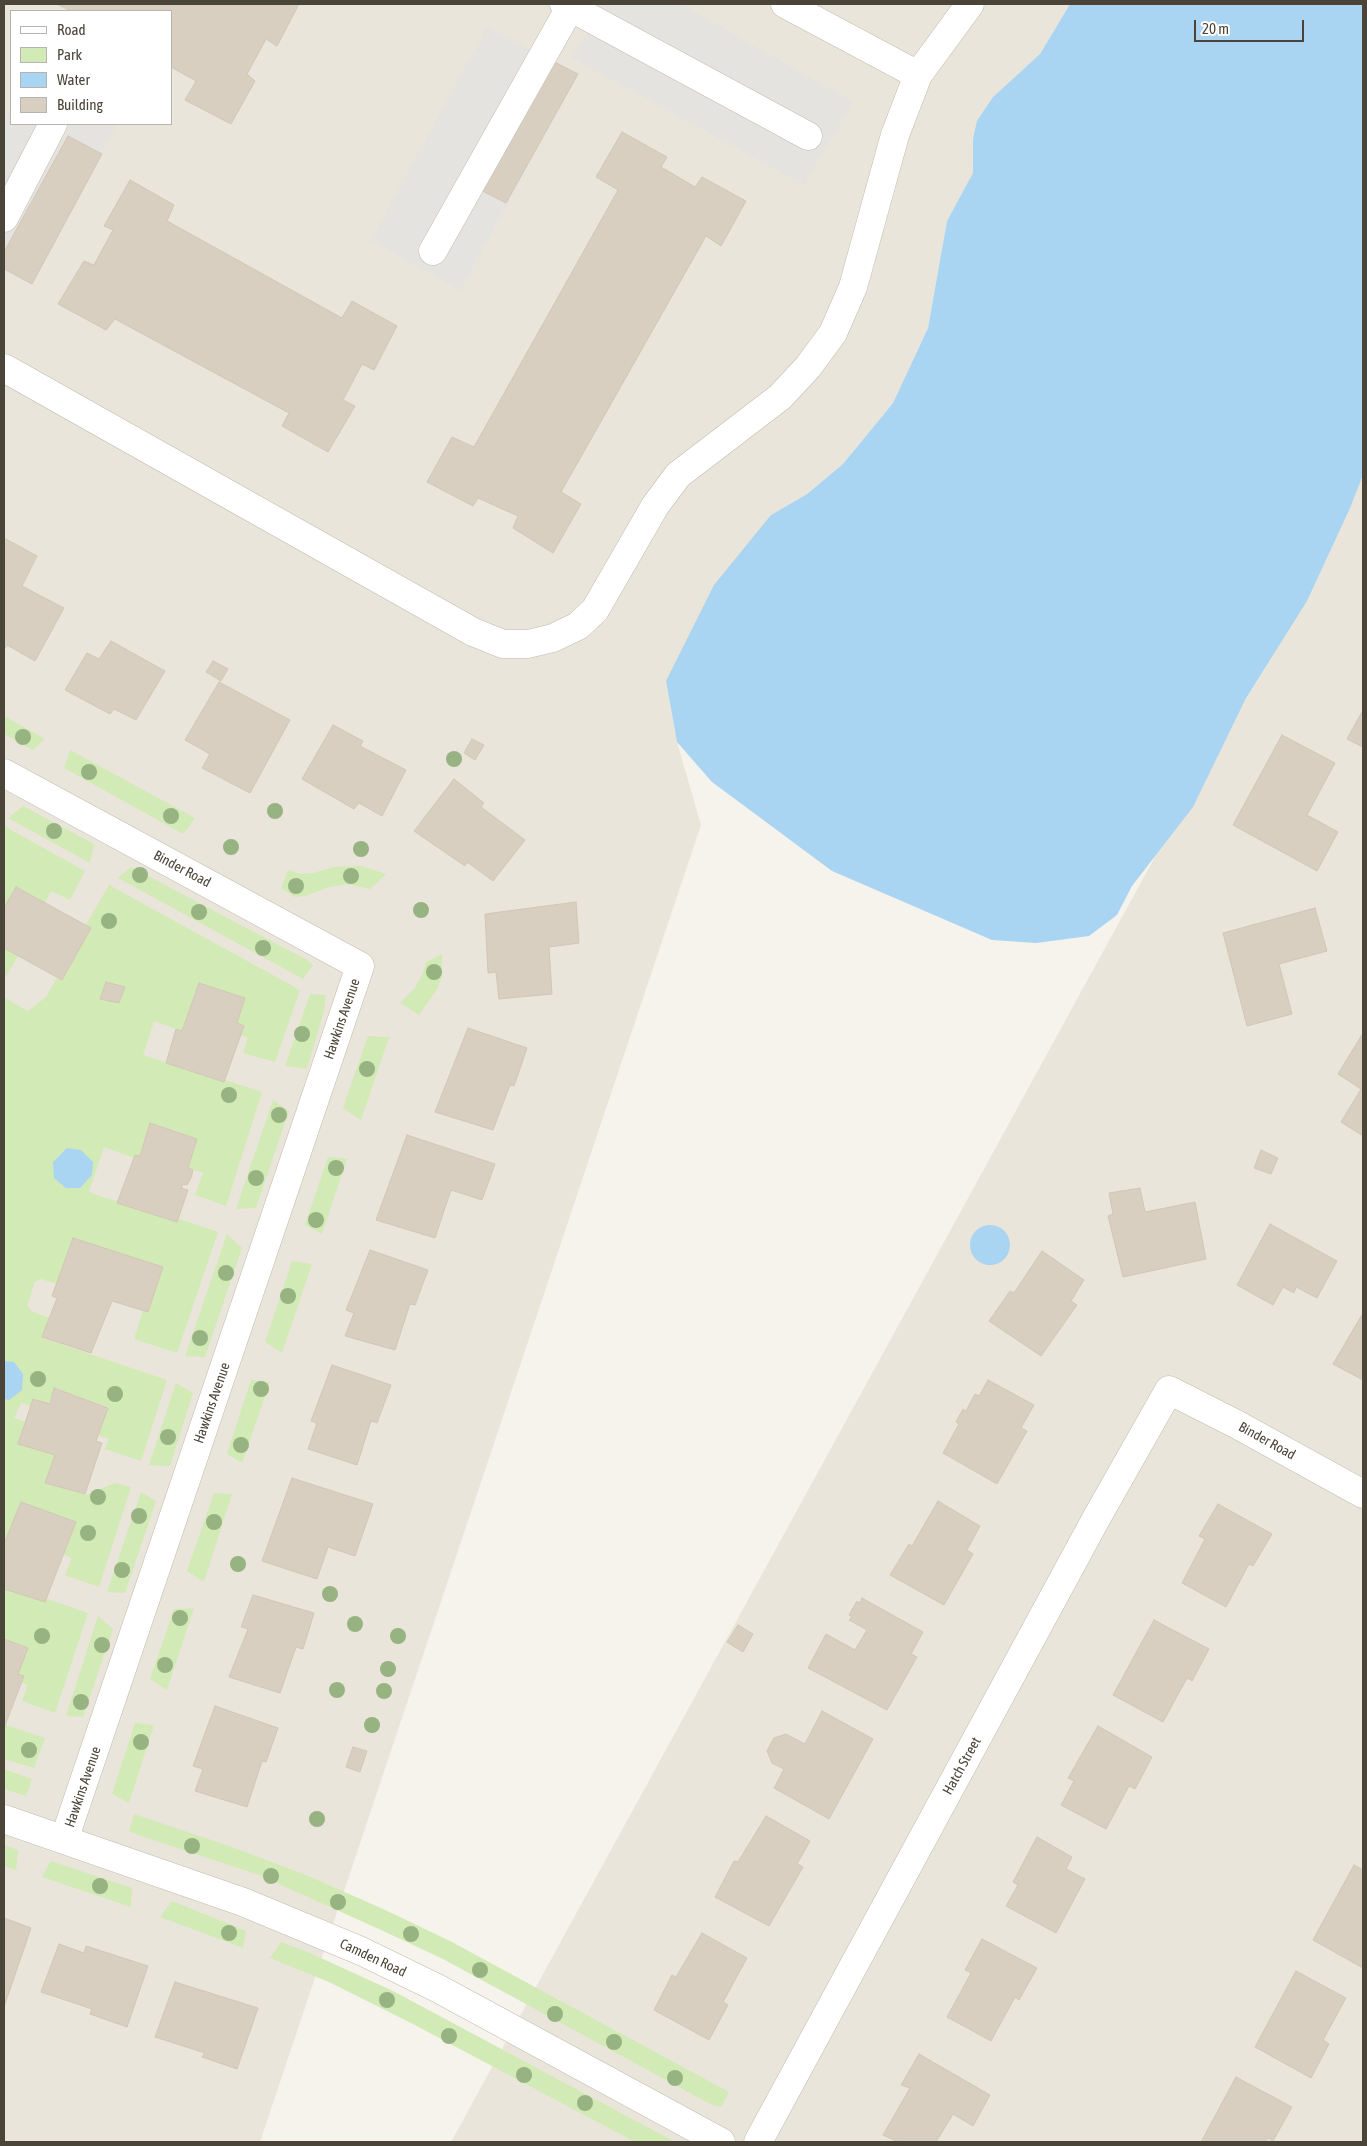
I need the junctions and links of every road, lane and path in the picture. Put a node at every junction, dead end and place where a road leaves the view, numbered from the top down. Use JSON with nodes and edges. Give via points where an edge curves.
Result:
{"nodes":[{"id":1,"x":785,"y":4,"type":"edge"},
{"id":2,"x":970,"y":4,"type":"edge"},
{"id":3,"x":569,"y":5,"type":"edge"},
{"id":4,"x":918,"y":75,"type":"junction"},
{"id":5,"x":52,"y":125,"type":"edge"},
{"id":6,"x":808,"y":136,"type":"dead end"},
{"id":7,"x":4,"y":218,"type":"edge"},
{"id":8,"x":433,"y":251,"type":"dead end"},
{"id":9,"x":4,"y":368,"type":"edge"},
{"id":10,"x":4,"y":773,"type":"edge"},
{"id":11,"x":360,"y":966,"type":"joint"},
{"id":12,"x":1168,"y":1390,"type":"joint"},
{"id":13,"x":1363,"y":1494,"type":"edge"},
{"id":14,"x":4,"y":1819,"type":"edge"},
{"id":15,"x":64,"y":1840,"type":"junction"},
{"id":16,"x":722,"y":2142,"type":"edge"},
{"id":17,"x":758,"y":2142,"type":"edge"}],
"edges":[{"from":1,"to":4,"type":"street"},
{"from":2,"to":4,"type":"street"},
{"from":3,"to":6,"type":"street"},
{"from":3,"to":8,"type":"street"},
{"from":4,"to":9,"type":"street","via":[[894,135],[853,286],[833,333],[780,397],[678,475],[655,506],[596,610],[578,626],[553,638],[528,644],[503,644],[473,632]]},
{"from":5,"to":7,"type":"street"},
{"from":10,"to":11,"type":"street","name":"Binder Road"},
{"from":11,"to":15,"type":"street","name":"Hawkins Avenue"},
{"from":12,"to":13,"type":"street","name":"Binder Road"},
{"from":12,"to":17,"type":"street","name":"Hatch Street"},
{"from":14,"to":15,"type":"street","name":"Camden Road"},
{"from":15,"to":16,"type":"street","name":"Camden Road","via":[[243,1902],[361,1951],[439,1989]]}]}
